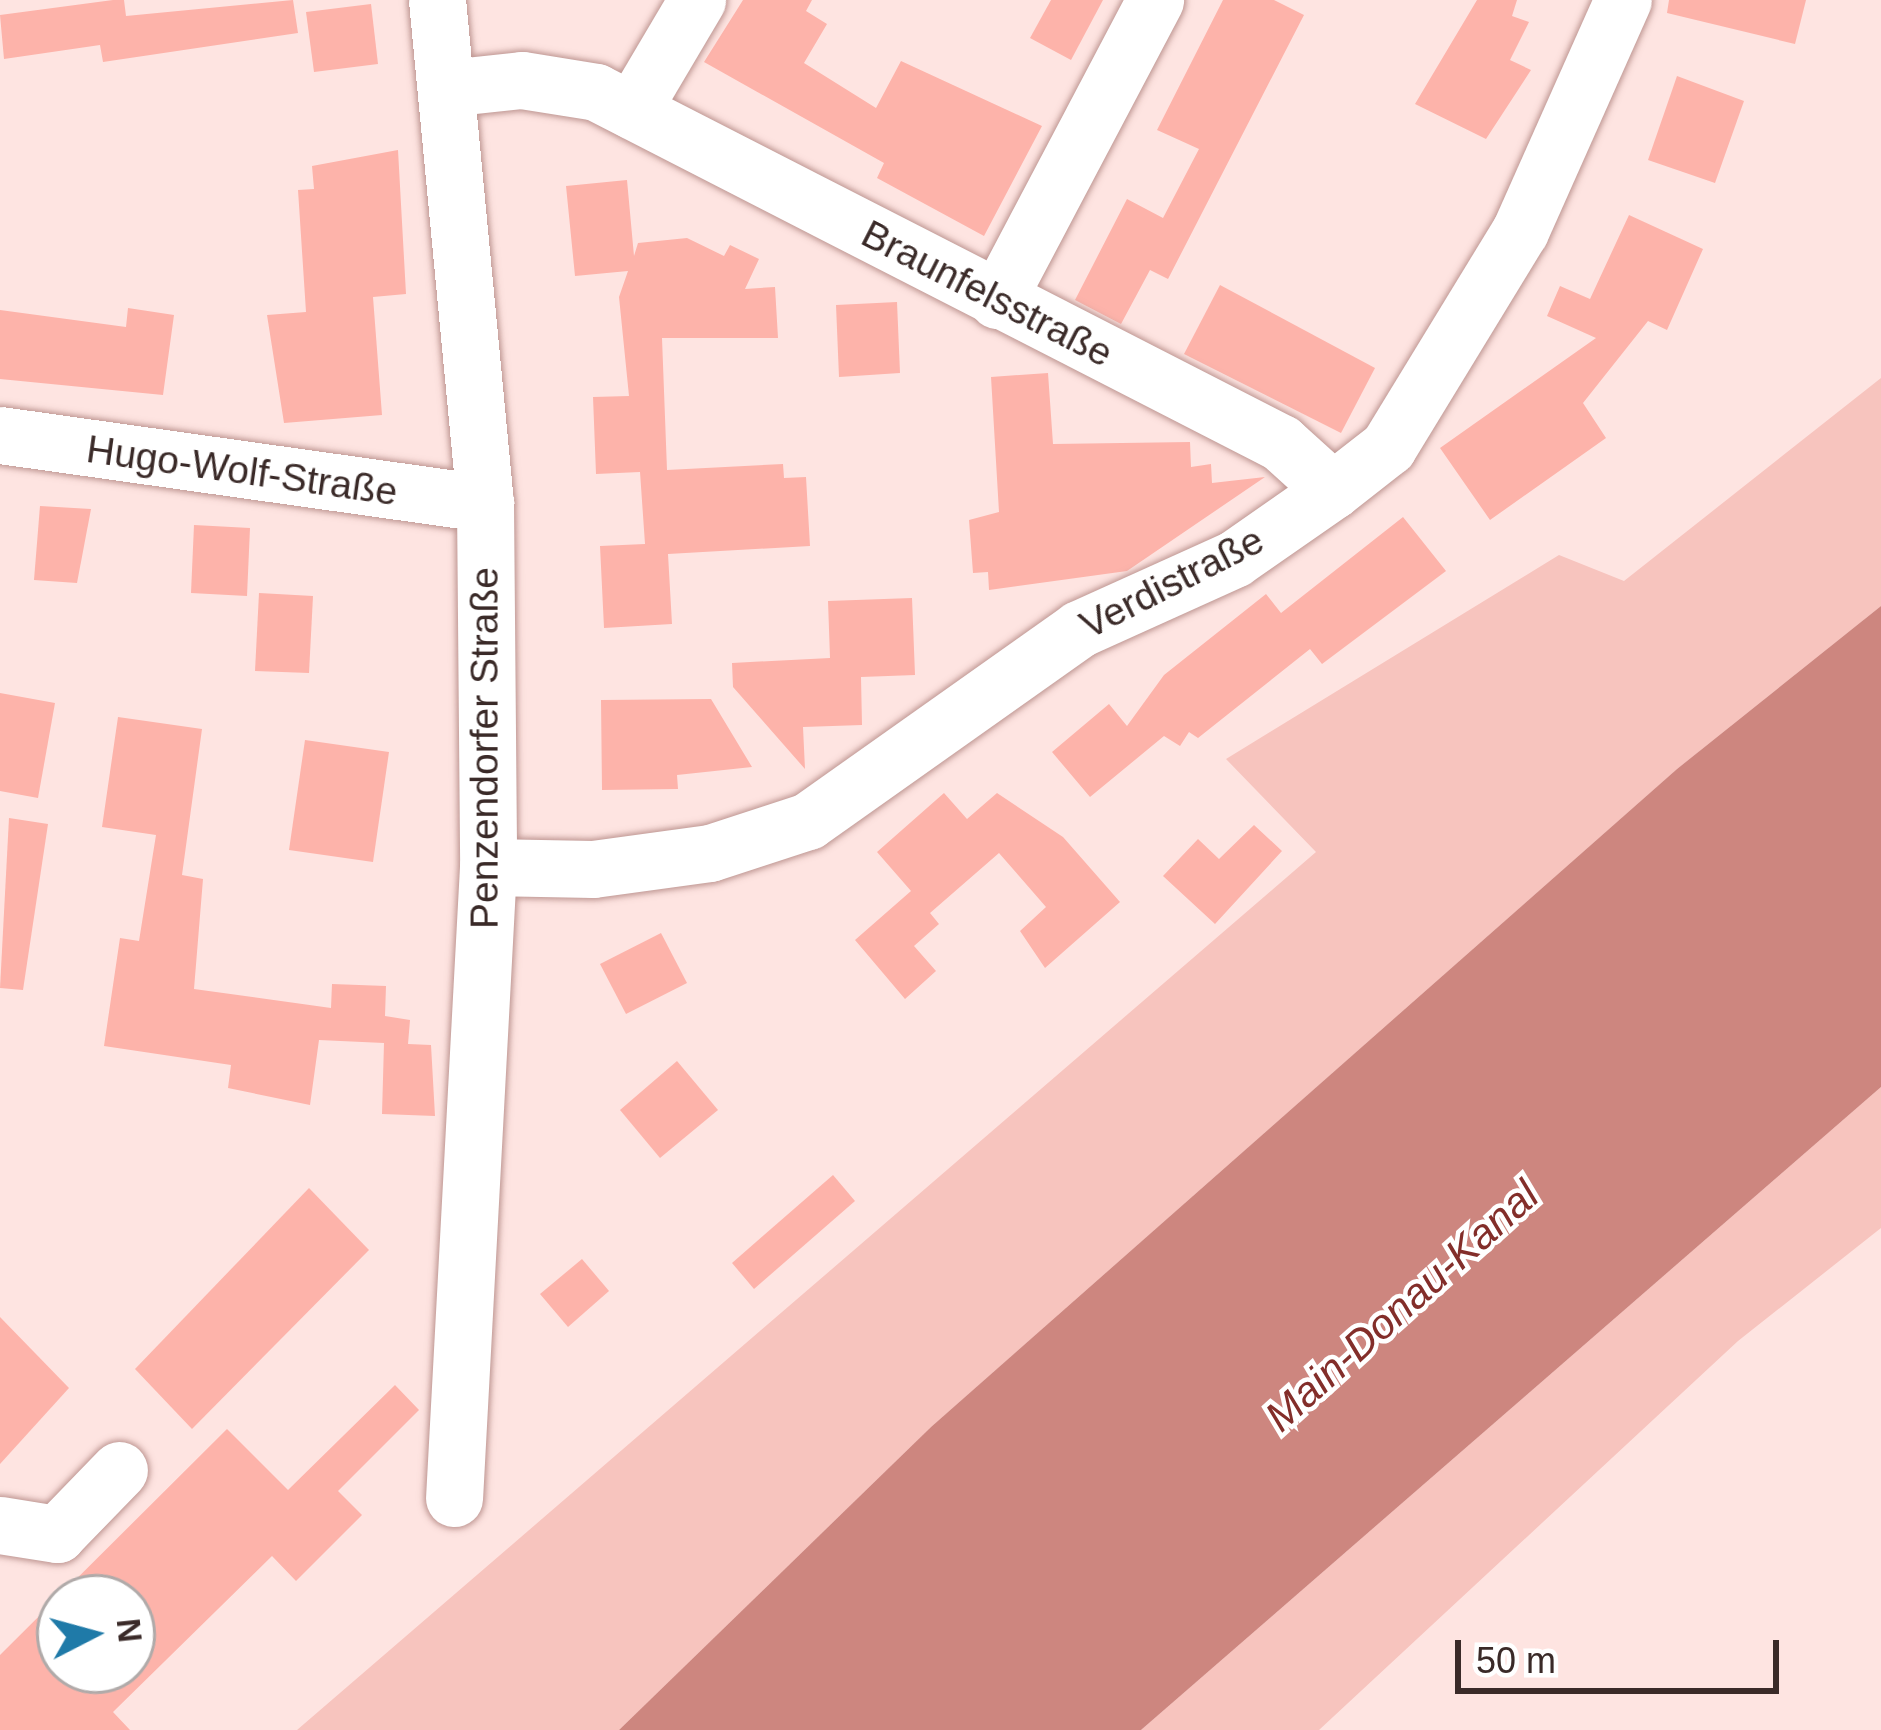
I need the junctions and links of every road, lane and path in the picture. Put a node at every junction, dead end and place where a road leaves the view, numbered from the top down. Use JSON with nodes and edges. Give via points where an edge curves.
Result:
{"nodes":[{"id":1,"x":437,"y":0,"type":"edge"},
{"id":2,"x":697,"y":0,"type":"edge"},
{"id":3,"x":1156,"y":0,"type":"edge"},
{"id":4,"x":1623,"y":0,"type":"edge"},
{"id":5,"x":447,"y":88,"type":"junction"},
{"id":6,"x":632,"y":110,"type":"junction"},
{"id":7,"x":997,"y":300,"type":"junction"},
{"id":8,"x":0,"y":435,"type":"edge"},
{"id":9,"x":1333,"y":490,"type":"junction"},
{"id":10,"x":485,"y":503,"type":"junction"},
{"id":11,"x":488,"y":867,"type":"junction"},
{"id":12,"x":119,"y":1470,"type":"dead end"},
{"id":13,"x":454,"y":1498,"type":"dead end"},
{"id":14,"x":0,"y":1526,"type":"edge"}],
"edges":[{"from":1,"to":5,"type":"street","name":"Penzendorfer Straße"},
{"from":2,"to":6,"type":"street"},
{"from":3,"to":7,"type":"street"},
{"from":4,"to":9,"type":"street","name":"Verdistraße","via":[[1520,231],[1388,447]]},
{"from":5,"to":6,"type":"street","name":"Braunfelsstraße","via":[[522,80],[596,92]]},
{"from":5,"to":10,"type":"street","name":"Penzendorfer Straße"},
{"from":6,"to":7,"type":"street","name":"Braunfelsstraße"},
{"from":7,"to":9,"type":"street","name":"Braunfelsstraße","via":[[1281,442]]},
{"from":8,"to":10,"type":"street","name":"Hugo-Wolf-Straße"},
{"from":9,"to":11,"type":"street","name":"Verdistraße","via":[[1234,559],[1079,629],[808,820],[755,843],[663,860]]},
{"from":10,"to":11,"type":"street","name":"Penzendorfer Straße"},
{"from":11,"to":13,"type":"street","name":"Penzendorfer Straße"},
{"from":12,"to":14,"type":"street","via":[[57,1534]]}]}
